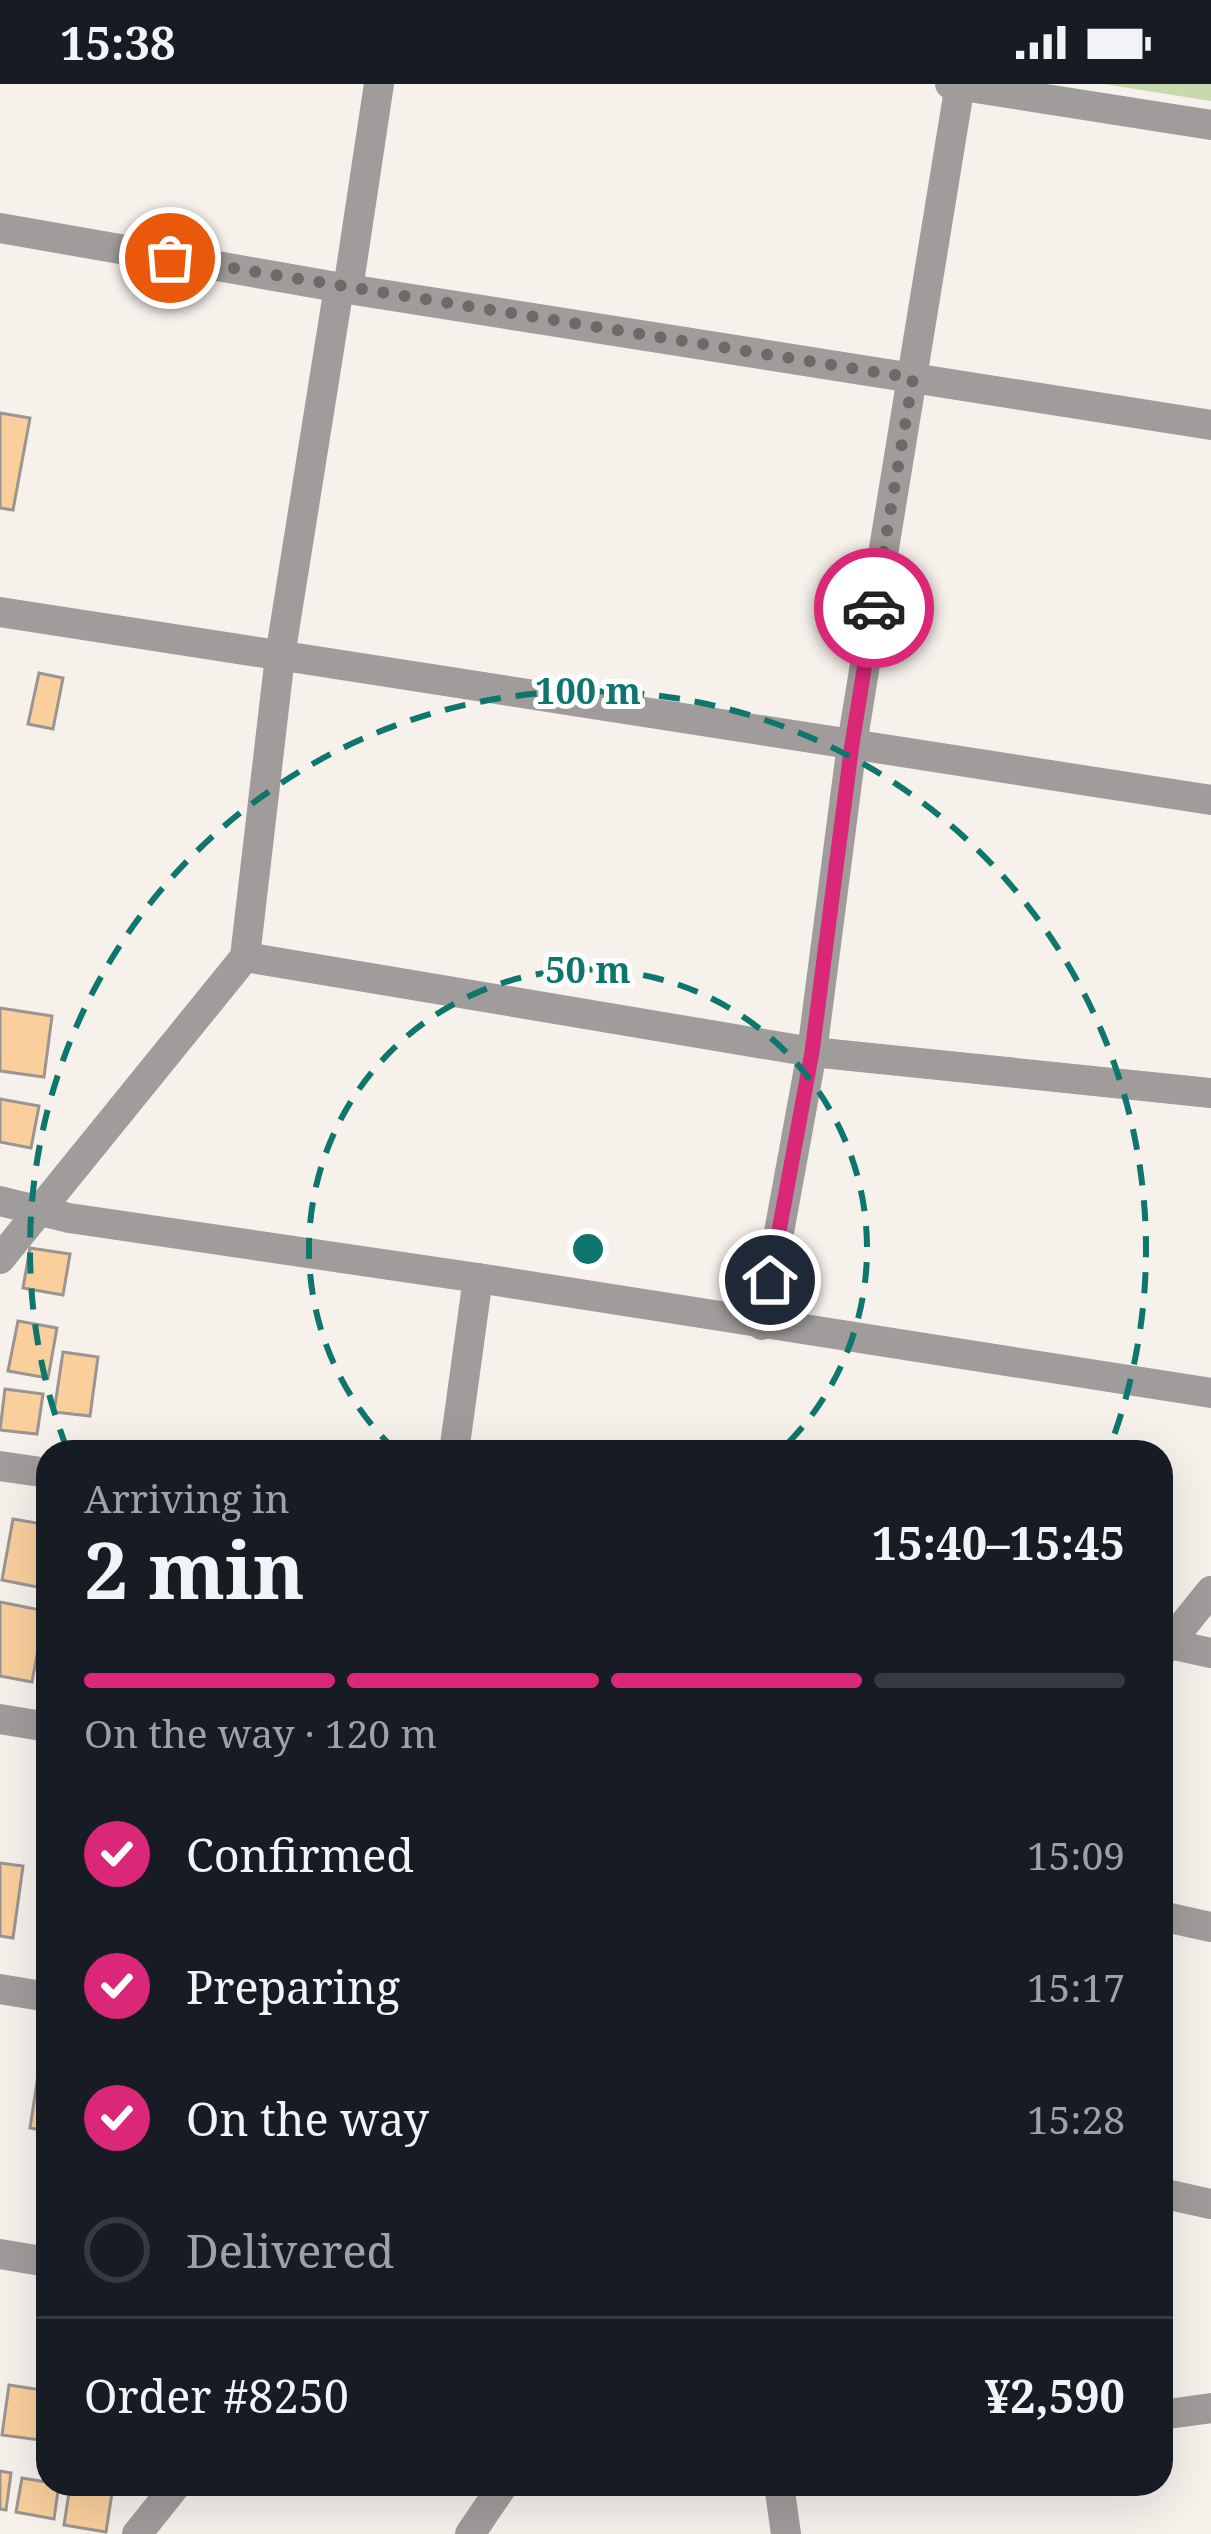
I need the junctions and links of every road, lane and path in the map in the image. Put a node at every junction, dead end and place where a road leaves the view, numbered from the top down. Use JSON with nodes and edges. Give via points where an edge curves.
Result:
{"nodes":[{"id":1,"x":379,"y":84,"type":"edge"},
{"id":2,"x":950,"y":84,"type":"edge"},
{"id":3,"x":960,"y":85,"type":"edge"},
{"id":4,"x":1211,"y":125,"type":"edge"},
{"id":5,"x":0,"y":228,"type":"edge"},
{"id":6,"x":344,"y":288,"type":"junction"},
{"id":7,"x":913,"y":378,"type":"junction"},
{"id":8,"x":1211,"y":425,"type":"edge"},
{"id":9,"x":0,"y":612,"type":"edge"},
{"id":10,"x":280,"y":656,"type":"junction"},
{"id":11,"x":852,"y":744,"type":"junction"},
{"id":12,"x":1211,"y":800,"type":"edge"},
{"id":13,"x":245,"y":957,"type":"junction"},
{"id":14,"x":812,"y":1052,"type":"junction"},
{"id":15,"x":1211,"y":1093,"type":"edge"},
{"id":16,"x":0,"y":1201,"type":"edge"},
{"id":17,"x":42,"y":1209,"type":"junction"},
{"id":18,"x":0,"y":1259,"type":"edge"},
{"id":19,"x":478,"y":1279,"type":"junction"},
{"id":20,"x":762,"y":1325,"type":"junction"},
{"id":21,"x":1211,"y":1393,"type":"edge"},
{"id":22,"x":456,"y":1440,"type":"edge"},
{"id":23,"x":0,"y":1466,"type":"edge"},
{"id":24,"x":36,"y":1471,"type":"edge"},
{"id":25,"x":1211,"y":1591,"type":"edge"},
{"id":26,"x":1173,"y":1635,"type":"edge"},
{"id":27,"x":1173,"y":1647,"type":"edge"},
{"id":28,"x":1211,"y":1653,"type":"edge"},
{"id":29,"x":0,"y":1719,"type":"edge"},
{"id":30,"x":36,"y":1725,"type":"edge"},
{"id":31,"x":1173,"y":1919,"type":"edge"},
{"id":32,"x":1211,"y":1927,"type":"edge"},
{"id":33,"x":0,"y":1989,"type":"edge"},
{"id":34,"x":36,"y":1995,"type":"edge"},
{"id":35,"x":1173,"y":2196,"type":"edge"},
{"id":36,"x":1211,"y":2204,"type":"edge"},
{"id":37,"x":0,"y":2254,"type":"edge"},
{"id":38,"x":36,"y":2260,"type":"edge"},
{"id":39,"x":1211,"y":2408,"type":"edge"},
{"id":40,"x":1173,"y":2413,"type":"edge"},
{"id":41,"x":167,"y":2496,"type":"edge"},
{"id":42,"x":496,"y":2496,"type":"edge"},
{"id":43,"x":780,"y":2496,"type":"edge"},
{"id":44,"x":137,"y":2534,"type":"edge"},
{"id":45,"x":470,"y":2534,"type":"edge"},
{"id":46,"x":785,"y":2534,"type":"edge"}],
"edges":[{"from":1,"to":6,"type":"street"},
{"from":2,"to":3,"type":"street"},
{"from":3,"to":4,"type":"street"},
{"from":3,"to":7,"type":"street"},
{"from":5,"to":6,"type":"street"},
{"from":6,"to":7,"type":"street"},
{"from":6,"to":10,"type":"street"},
{"from":7,"to":8,"type":"street"},
{"from":7,"to":11,"type":"street"},
{"from":9,"to":10,"type":"street"},
{"from":10,"to":11,"type":"street"},
{"from":10,"to":13,"type":"street"},
{"from":11,"to":12,"type":"street"},
{"from":11,"to":14,"type":"street"},
{"from":13,"to":14,"type":"street"},
{"from":13,"to":17,"type":"street"},
{"from":14,"to":15,"type":"street"},
{"from":14,"to":20,"type":"street"},
{"from":16,"to":17,"type":"street"},
{"from":17,"to":18,"type":"street"},
{"from":17,"to":19,"type":"street"},
{"from":19,"to":20,"type":"street"},
{"from":19,"to":22,"type":"street"},
{"from":20,"to":21,"type":"street"},
{"from":23,"to":24,"type":"street"},
{"from":25,"to":26,"type":"street"},
{"from":27,"to":28,"type":"street"},
{"from":29,"to":30,"type":"street"},
{"from":31,"to":32,"type":"street"},
{"from":33,"to":34,"type":"street"},
{"from":35,"to":36,"type":"street"},
{"from":37,"to":38,"type":"street"},
{"from":39,"to":40,"type":"street"},
{"from":41,"to":44,"type":"street"},
{"from":42,"to":45,"type":"street"},
{"from":43,"to":46,"type":"street"}]}
